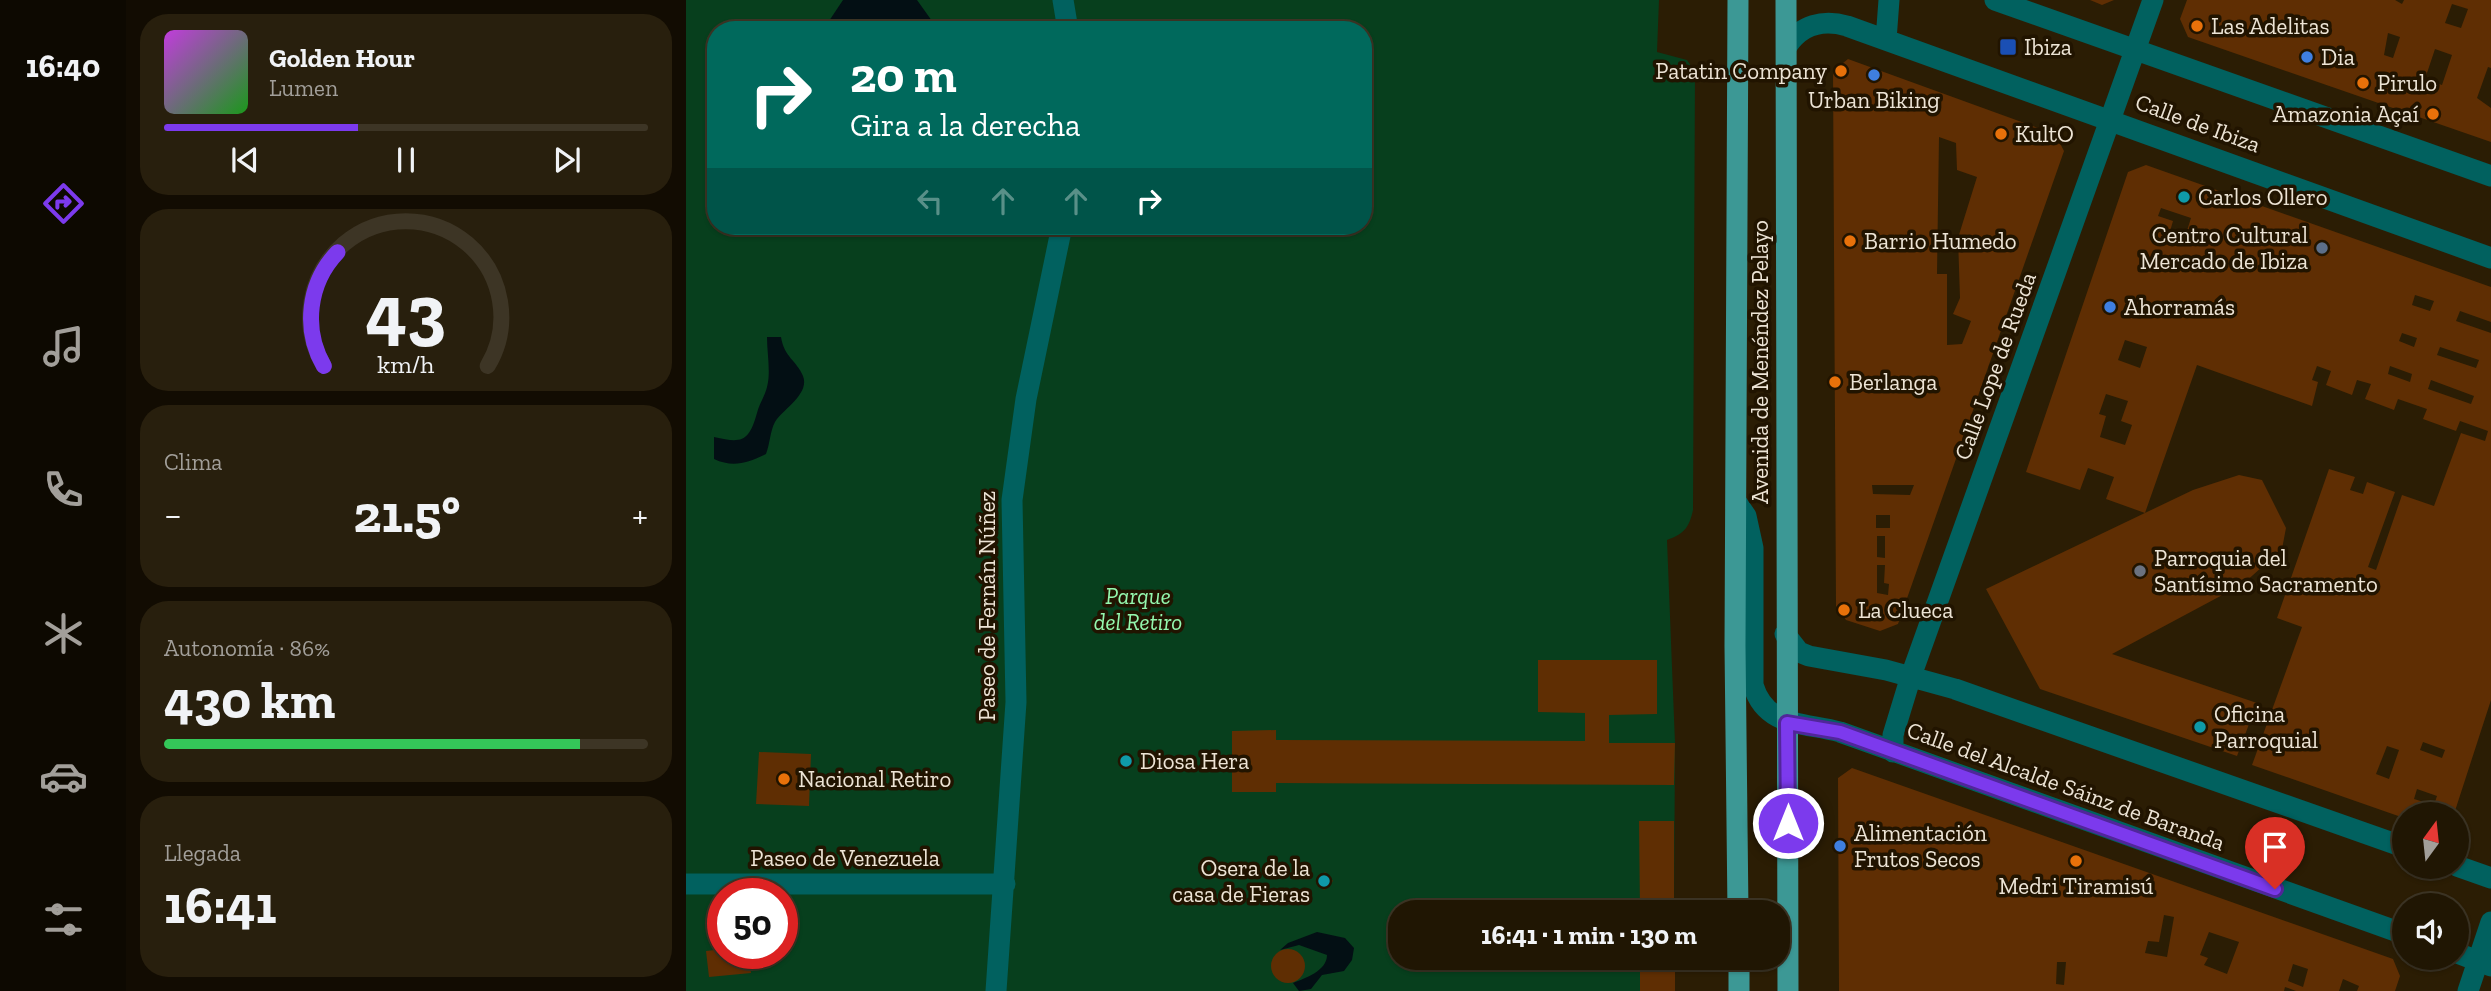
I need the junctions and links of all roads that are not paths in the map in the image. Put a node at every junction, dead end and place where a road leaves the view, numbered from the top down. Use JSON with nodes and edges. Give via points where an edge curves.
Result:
{"nodes":[{"id":1,"x":1063,"y":0,"type":"edge"},
{"id":2,"x":1738,"y":0,"type":"edge"},
{"id":3,"x":1786,"y":0,"type":"edge"},
{"id":4,"x":1889,"y":0,"type":"edge"},
{"id":5,"x":1995,"y":0,"type":"edge"},
{"id":6,"x":2153,"y":0,"type":"edge"},
{"id":7,"x":1066,"y":21,"type":"edge"},
{"id":8,"x":1886,"y":40,"type":"junction"},
{"id":9,"x":1787,"y":46,"type":"junction"},
{"id":10,"x":2136,"y":49,"type":"junction"},
{"id":11,"x":2112,"y":118,"type":"junction"},
{"id":12,"x":2491,"y":176,"type":"edge"},
{"id":13,"x":1060,"y":235,"type":"edge"},
{"id":14,"x":2491,"y":258,"type":"edge"},
{"id":15,"x":1737,"y":503,"type":"junction"},
{"id":16,"x":1785,"y":634,"type":"junction"},
{"id":17,"x":1912,"y":677,"type":"junction"},
{"id":18,"x":1787,"y":723,"type":"junction"},
{"id":19,"x":1893,"y":752,"type":"junction"},
{"id":20,"x":2392,"y":843,"type":"edge"},
{"id":21,"x":2469,"y":870,"type":"edge"},
{"id":22,"x":2491,"y":878,"type":"edge"},
{"id":23,"x":686,"y":884,"type":"edge"},
{"id":24,"x":1005,"y":884,"type":"junction"},
{"id":25,"x":1738,"y":900,"type":"edge"},
{"id":26,"x":2491,"y":922,"type":"edge"},
{"id":27,"x":2392,"y":930,"type":"edge"},
{"id":28,"x":2484,"y":963,"type":"edge"},
{"id":29,"x":1739,"y":970,"type":"edge"},
{"id":30,"x":996,"y":991,"type":"edge"},
{"id":31,"x":1740,"y":991,"type":"edge"},
{"id":32,"x":1788,"y":991,"type":"edge"},
{"id":33,"x":2468,"y":991,"type":"edge"}],
"edges":[{"from":1,"to":7,"type":"street"},
{"from":2,"to":15,"type":"main road","name":"Avenida de Menéndez Pelayo"},
{"from":3,"to":9,"type":"main road","name":"Avenida de Menéndez Pelayo"},
{"from":4,"to":8,"type":"street"},
{"from":5,"to":10,"type":"street","name":"Calle de Ibiza"},
{"from":6,"to":10,"type":"street","name":"Calle Lope de Rueda"},
{"from":8,"to":9,"type":"street","name":"Calle de Ibiza","via":[[1830,23],[1799,31]]},
{"from":8,"to":11,"type":"street","name":"Calle de Ibiza"},
{"from":9,"to":16,"type":"main road","name":"Avenida de Menéndez Pelayo"},
{"from":10,"to":11,"type":"street","name":"Calle Lope de Rueda"},
{"from":10,"to":12,"type":"street","name":"Calle de Ibiza"},
{"from":11,"to":14,"type":"street","name":"Calle de Ibiza"},
{"from":11,"to":17,"type":"street","name":"Calle Lope de Rueda"},
{"from":13,"to":24,"type":"street","name":"Paseo de Fernán Núñez","via":[[1026,399],[1012,500],[1016,702]]},
{"from":15,"to":18,"type":"street","name":"Avenida de Menéndez Pelayo","via":[[1746,516],[1753,548],[1754,685],[1763,706]]},
{"from":15,"to":25,"type":"main road","name":"Avenida de Menéndez Pelayo"},
{"from":16,"to":17,"type":"street","via":[[1799,652],[1809,656]]},
{"from":16,"to":18,"type":"main road","name":"Avenida de Menéndez Pelayo"},
{"from":17,"to":19,"type":"street","name":"Calle Lope de Rueda","via":[[1893,735]]},
{"from":17,"to":20,"type":"street"},
{"from":18,"to":19,"type":"street","name":"Calle del Alcalde Sáinz de Baranda","via":[[1831,729]]},
{"from":18,"to":32,"type":"main road","name":"Avenida de Menéndez Pelayo"},
{"from":19,"to":27,"type":"street","name":"Calle del Alcalde Sáinz de Baranda"},
{"from":21,"to":22,"type":"street"},
{"from":23,"to":24,"type":"street","name":"Paseo de Venezuela"},
{"from":24,"to":30,"type":"street","name":"Paseo de Fernán Núñez"},
{"from":26,"to":28,"type":"street"},
{"from":28,"to":33,"type":"street"},
{"from":29,"to":31,"type":"main road"}]}
